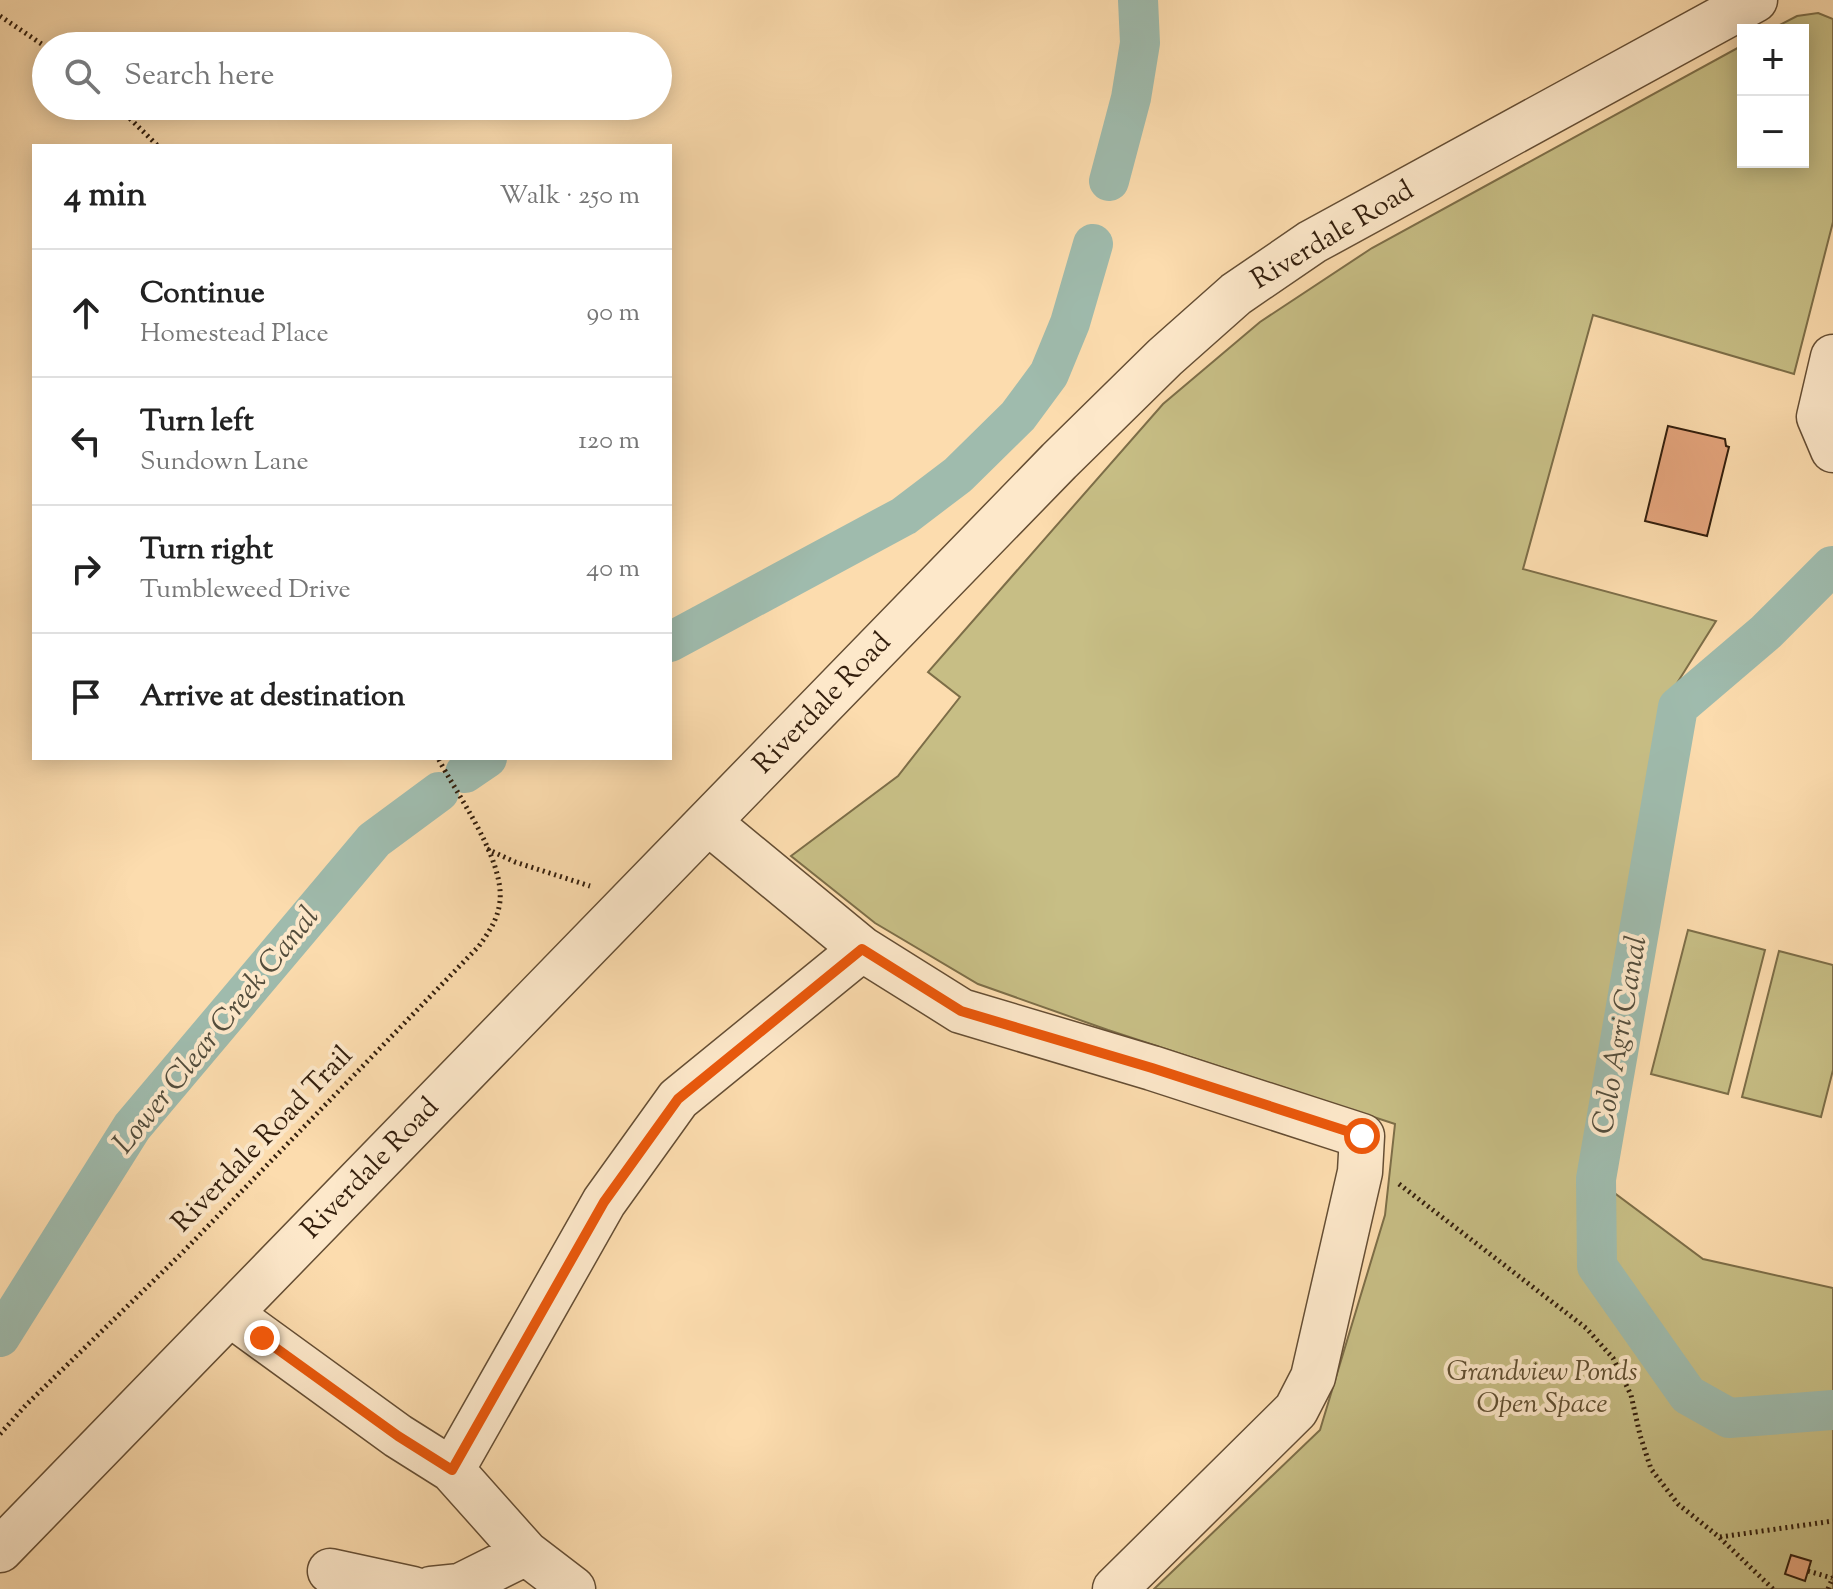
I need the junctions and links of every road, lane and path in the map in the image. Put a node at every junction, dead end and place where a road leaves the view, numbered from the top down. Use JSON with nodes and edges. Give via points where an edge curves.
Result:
{"nodes":[{"id":1,"x":1755,"y":0,"type":"edge"},
{"id":2,"x":0,"y":16,"type":"edge"},
{"id":3,"x":32,"y":38,"type":"edge"},
{"id":4,"x":131,"y":120,"type":"edge"},
{"id":5,"x":156,"y":144,"type":"edge"},
{"id":6,"x":1833,"y":357,"type":"edge"},
{"id":7,"x":1833,"y":450,"type":"edge"},
{"id":8,"x":439,"y":760,"type":"edge"},
{"id":9,"x":708,"y":822,"type":"junction"},
{"id":10,"x":486,"y":849,"type":"junction"},
{"id":11,"x":636,"y":897,"type":"junction"},
{"id":12,"x":862,"y":949,"type":"junction"},
{"id":13,"x":1361,"y":1154,"type":"junction"},
{"id":14,"x":230,"y":1314,"type":"junction"},
{"id":15,"x":0,"y":1434,"type":"edge"},
{"id":16,"x":452,"y":1470,"type":"junction"},
{"id":17,"x":1833,"y":1521,"type":"edge"},
{"id":18,"x":1719,"y":1537,"type":"junction"},
{"id":19,"x":0,"y":1550,"type":"edge"},
{"id":20,"x":526,"y":1553,"type":"junction"},
{"id":21,"x":330,"y":1571,"type":"dead end"},
{"id":22,"x":1808,"y":1571,"type":"dead end"},
{"id":23,"x":1833,"y":1577,"type":"edge"},
{"id":24,"x":413,"y":1589,"type":"edge"},
{"id":25,"x":431,"y":1589,"type":"edge"},
{"id":26,"x":573,"y":1589,"type":"edge"},
{"id":27,"x":1115,"y":1589,"type":"edge"},
{"id":28,"x":1773,"y":1589,"type":"edge"},
{"id":29,"x":1828,"y":1589,"type":"edge"}],
"edges":[{"from":1,"to":9,"type":"street","name":"Riverdale Road","via":[[1312,242],[1236,294],[1059,461]]},
{"from":2,"to":3,"type":"path"},
{"from":4,"to":5,"type":"path"},
{"from":6,"to":7,"type":"street","via":[[1819,417]]},
{"from":8,"to":10,"type":"path","name":"Riverdale Road Trail"},
{"from":9,"to":11,"type":"street","name":"Riverdale Road"},
{"from":9,"to":12,"type":"street"},
{"from":10,"to":11,"type":"path","via":[[571,882]]},
{"from":10,"to":15,"type":"path","name":"Riverdale Road Trail","via":[[501,900],[494,925],[479,946]]},
{"from":11,"to":14,"type":"street","name":"Riverdale Road"},
{"from":12,"to":13,"type":"street","via":[[961,1011],[1152,1068]]},
{"from":12,"to":16,"type":"street","via":[[678,1099],[604,1202]]},
{"from":13,"to":18,"type":"path","via":[[1586,1328],[1613,1358],[1631,1395],[1651,1469],[1678,1504]]},
{"from":13,"to":27,"type":"street","via":[[1313,1377],[1296,1410]]},
{"from":14,"to":16,"type":"street"},
{"from":14,"to":19,"type":"street","name":"Riverdale Road"},
{"from":16,"to":20,"type":"street"},
{"from":17,"to":18,"type":"path"},
{"from":18,"to":28,"type":"path"},
{"from":20,"to":25,"type":"street","via":[[460,1586]]},
{"from":20,"to":26,"type":"street"},
{"from":21,"to":24,"type":"street"},
{"from":22,"to":23,"type":"path"},
{"from":23,"to":29,"type":"path"}]}
